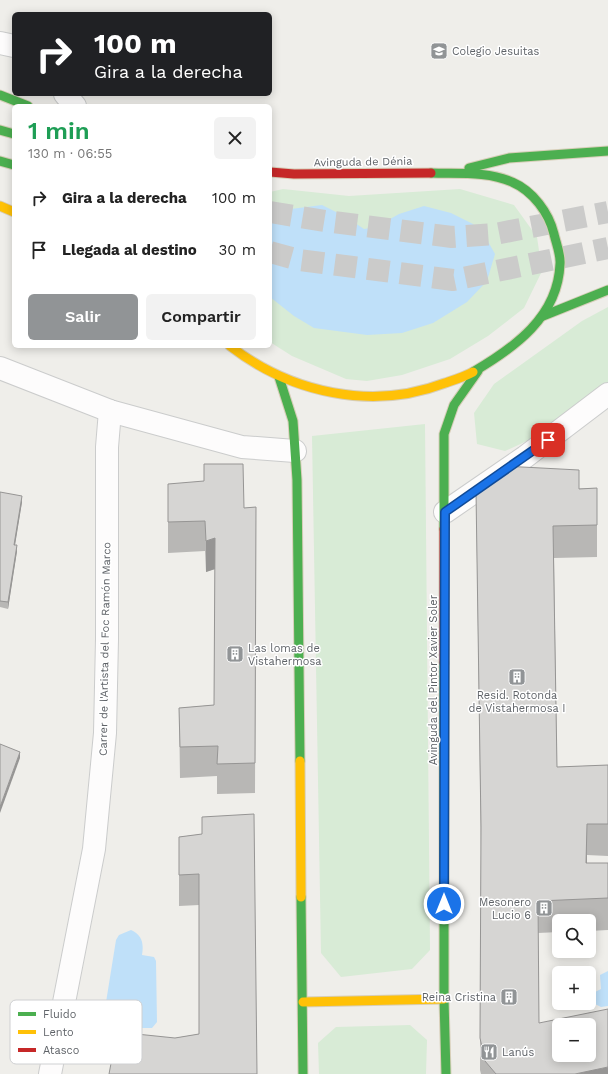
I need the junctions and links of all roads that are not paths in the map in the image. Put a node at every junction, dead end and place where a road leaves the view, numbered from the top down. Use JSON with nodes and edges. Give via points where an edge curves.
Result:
{"nodes":[{"id":1,"x":0,"y":43,"type":"edge"},
{"id":2,"x":12,"y":46,"type":"edge"},
{"id":3,"x":0,"y":95,"type":"edge"},
{"id":4,"x":67,"y":96,"type":"edge"},
{"id":5,"x":23,"y":104,"type":"edge"},
{"id":6,"x":73,"y":104,"type":"edge"},
{"id":7,"x":0,"y":130,"type":"edge"},
{"id":8,"x":12,"y":133,"type":"edge"},
{"id":9,"x":608,"y":151,"type":"edge"},
{"id":10,"x":0,"y":161,"type":"edge"},
{"id":11,"x":12,"y":164,"type":"edge"},
{"id":12,"x":448,"y":172,"type":"junction"},
{"id":13,"x":273,"y":173,"type":"edge"},
{"id":14,"x":0,"y":206,"type":"edge"},
{"id":15,"x":12,"y":211,"type":"edge"},
{"id":16,"x":608,"y":290,"type":"edge"},
{"id":17,"x":543,"y":316,"type":"junction"},
{"id":18,"x":232,"y":348,"type":"edge"},
{"id":19,"x":0,"y":368,"type":"edge"},
{"id":20,"x":478,"y":371,"type":"junction"},
{"id":21,"x":280,"y":377,"type":"junction"},
{"id":22,"x":606,"y":401,"type":"edge"},
{"id":23,"x":110,"y":411,"type":"junction"},
{"id":24,"x":295,"y":451,"type":"junction"},
{"id":25,"x":445,"y":512,"type":"junction"},
{"id":26,"x":444,"y":999,"type":"junction"},
{"id":27,"x":64,"y":1000,"type":"edge"},
{"id":28,"x":303,"y":1002,"type":"junction"},
{"id":29,"x":52,"y":1064,"type":"edge"},
{"id":30,"x":50,"y":1074,"type":"edge"},
{"id":31,"x":303,"y":1074,"type":"edge"},
{"id":32,"x":446,"y":1074,"type":"edge"}],
"edges":[{"from":1,"to":2,"type":"street"},
{"from":3,"to":5,"type":"main road"},
{"from":4,"to":6,"type":"street"},
{"from":7,"to":8,"type":"main road"},
{"from":9,"to":12,"type":"main road","name":"Avinguda de Dénia","via":[[509,158]]},
{"from":10,"to":11,"type":"main road"},
{"from":12,"to":13,"type":"main road","name":"Avinguda de Dénia"},
{"from":12,"to":17,"type":"main road","name":"Avinguda de Dénia","via":[[485,174],[512,181],[531,195],[546,212],[560,250],[560,275],[554,296]]},
{"from":14,"to":15,"type":"main road"},
{"from":16,"to":17,"type":"main road","name":"Avinguda de Dénia"},
{"from":17,"to":20,"type":"main road","name":"Avinguda de Dénia","via":[[522,338]]},
{"from":18,"to":21,"type":"main road","name":"Avinguda de Dénia"},
{"from":19,"to":23,"type":"street"},
{"from":20,"to":21,"type":"main road","name":"Avinguda de Dénia","via":[[454,382],[408,395],[362,397],[323,391]]},
{"from":20,"to":25,"type":"main road","name":"Avinguda del Pintor Xavier Soler","via":[[454,405],[444,434]]},
{"from":21,"to":24,"type":"main road","via":[[293,421]]},
{"from":22,"to":25,"type":"street"},
{"from":23,"to":24,"type":"street","via":[[242,447]]},
{"from":23,"to":27,"type":"street","name":"Carrer de l'Artista del Foc Ramón Marco","via":[[107,447],[105,733],[94,849]]},
{"from":24,"to":28,"type":"main road"},
{"from":25,"to":26,"type":"main road","name":"Avinguda del Pintor Xavier Soler"},
{"from":26,"to":28,"type":"main road"},
{"from":26,"to":32,"type":"main road","name":"Avinguda del Pintor Xavier Soler"},
{"from":28,"to":31,"type":"main road"},
{"from":29,"to":30,"type":"street","name":"Carrer de l'Artista del Foc Ramón Marco"}]}
